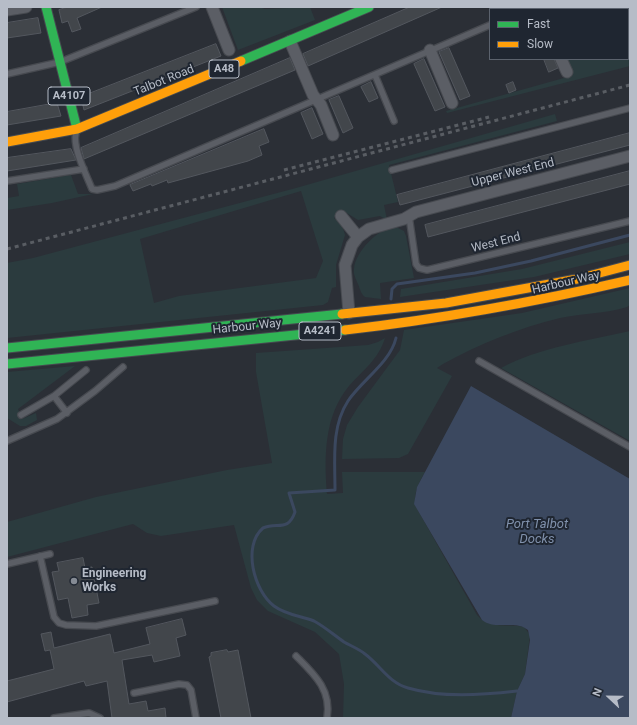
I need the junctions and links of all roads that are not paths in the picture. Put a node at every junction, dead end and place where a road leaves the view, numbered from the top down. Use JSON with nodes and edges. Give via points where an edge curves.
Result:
{"nodes":[{"id":1,"x":26,"y":7,"type":"edge"},
{"id":2,"x":46,"y":7,"type":"edge"},
{"id":3,"x":196,"y":7,"type":"edge"},
{"id":4,"x":212,"y":7,"type":"edge"},
{"id":5,"x":369,"y":7,"type":"edge"},
{"id":6,"x":7,"y":10,"type":"edge"},
{"id":7,"x":489,"y":25,"type":"edge"},
{"id":8,"x":290,"y":41,"type":"junction"},
{"id":9,"x":229,"y":50,"type":"dead end"},
{"id":10,"x":430,"y":50,"type":"junction"},
{"id":11,"x":561,"y":60,"type":"edge"},
{"id":12,"x":60,"y":62,"type":"junction"},
{"id":13,"x":567,"y":72,"type":"dead end"},
{"id":14,"x":7,"y":74,"type":"edge"},
{"id":15,"x":374,"y":75,"type":"junction"},
{"id":16,"x":317,"y":100,"type":"junction"},
{"id":17,"x":452,"y":103,"type":"dead end"},
{"id":18,"x":630,"y":108,"type":"edge"},
{"id":19,"x":394,"y":121,"type":"dead end"},
{"id":20,"x":77,"y":129,"type":"junction"},
{"id":21,"x":333,"y":135,"type":"dead end"},
{"id":22,"x":7,"y":142,"type":"edge"},
{"id":23,"x":630,"y":156,"type":"edge"},
{"id":24,"x":84,"y":169,"type":"junction"},
{"id":25,"x":392,"y":170,"type":"dead end"},
{"id":26,"x":7,"y":181,"type":"edge"},
{"id":27,"x":341,"y":216,"type":"dead end"},
{"id":28,"x":407,"y":218,"type":"junction"},
{"id":29,"x":630,"y":221,"type":"edge"},
{"id":30,"x":358,"y":237,"type":"junction"},
{"id":31,"x":630,"y":265,"type":"edge"},
{"id":32,"x":630,"y":280,"type":"edge"},
{"id":33,"x":349,"y":312,"type":"junction"},
{"id":34,"x":7,"y":348,"type":"edge"},
{"id":35,"x":479,"y":361,"type":"dead end"},
{"id":36,"x":7,"y":364,"type":"edge"},
{"id":37,"x":123,"y":367,"type":"dead end"},
{"id":38,"x":86,"y":370,"type":"dead end"},
{"id":39,"x":54,"y":396,"type":"junction"},
{"id":40,"x":67,"y":413,"type":"junction"},
{"id":41,"x":21,"y":415,"type":"dead end"},
{"id":42,"x":7,"y":441,"type":"edge"},
{"id":43,"x":630,"y":447,"type":"edge"},
{"id":44,"x":50,"y":554,"type":"dead end"},
{"id":45,"x":40,"y":556,"type":"junction"},
{"id":46,"x":7,"y":564,"type":"edge"},
{"id":47,"x":215,"y":601,"type":"dead end"},
{"id":48,"x":296,"y":656,"type":"dead end"},
{"id":49,"x":134,"y":693,"type":"dead end"},
{"id":50,"x":54,"y":718,"type":"edge"},
{"id":51,"x":100,"y":718,"type":"edge"},
{"id":52,"x":196,"y":718,"type":"edge"},
{"id":53,"x":327,"y":718,"type":"edge"}],
"edges":[{"from":1,"to":6,"type":"street"},
{"from":2,"to":12,"type":"main road","number":"A4107"},
{"from":3,"to":12,"type":"lane"},
{"from":4,"to":9,"type":"street"},
{"from":5,"to":8,"type":"main road","name":"Talbot Road","number":"A48"},
{"from":7,"to":10,"type":"lane"},
{"from":8,"to":16,"type":"street"},
{"from":8,"to":20,"type":"main road","name":"Talbot Road","number":"A48"},
{"from":10,"to":15,"type":"lane"},
{"from":10,"to":17,"type":"street"},
{"from":11,"to":13,"type":"street"},
{"from":12,"to":14,"type":"lane"},
{"from":12,"to":20,"type":"main road","number":"A4107"},
{"from":15,"to":16,"type":"lane"},
{"from":15,"to":19,"type":"lane"},
{"from":16,"to":21,"type":"street"},
{"from":16,"to":24,"type":"lane","via":[[115,186],[94,190]]},
{"from":18,"to":25,"type":"lane"},
{"from":20,"to":22,"type":"main road","name":"Talbot Road","number":"A48"},
{"from":20,"to":24,"type":"lane","via":[[74,139]]},
{"from":23,"to":28,"type":"street","name":"Upper West End","via":[[416,212]]},
{"from":24,"to":26,"type":"lane"},
{"from":27,"to":30,"type":"street"},
{"from":28,"to":29,"type":"lane","name":"West End","via":[[416,264],[419,268],[427,270]]},
{"from":28,"to":30,"type":"street","name":"Upper West End","via":[[369,229]]},
{"from":30,"to":33,"type":"street","via":[[349,251],[345,265]]},
{"from":31,"to":33,"type":"main road","name":"Harbour Way","number":"A4241","via":[[577,279],[453,302]]},
{"from":32,"to":36,"type":"main road","name":"Harbour Way","number":"A4241","via":[[536,302],[453,317]]},
{"from":33,"to":34,"type":"main road","name":"Harbour Way","number":"A4241"},
{"from":35,"to":43,"type":"lane"},
{"from":37,"to":40,"type":"lane"},
{"from":38,"to":39,"type":"lane"},
{"from":39,"to":40,"type":"lane"},
{"from":39,"to":41,"type":"lane"},
{"from":40,"to":42,"type":"lane"},
{"from":44,"to":45,"type":"lane"},
{"from":45,"to":46,"type":"lane"},
{"from":45,"to":47,"type":"lane","via":[[54,617],[59,623],[66,625],[96,626]]},
{"from":48,"to":53,"type":"lane","via":[[323,685],[328,703]]},
{"from":49,"to":52,"type":"lane","via":[[179,684],[187,685],[191,690]]},
{"from":50,"to":51,"type":"lane","via":[[90,713]]}]}
